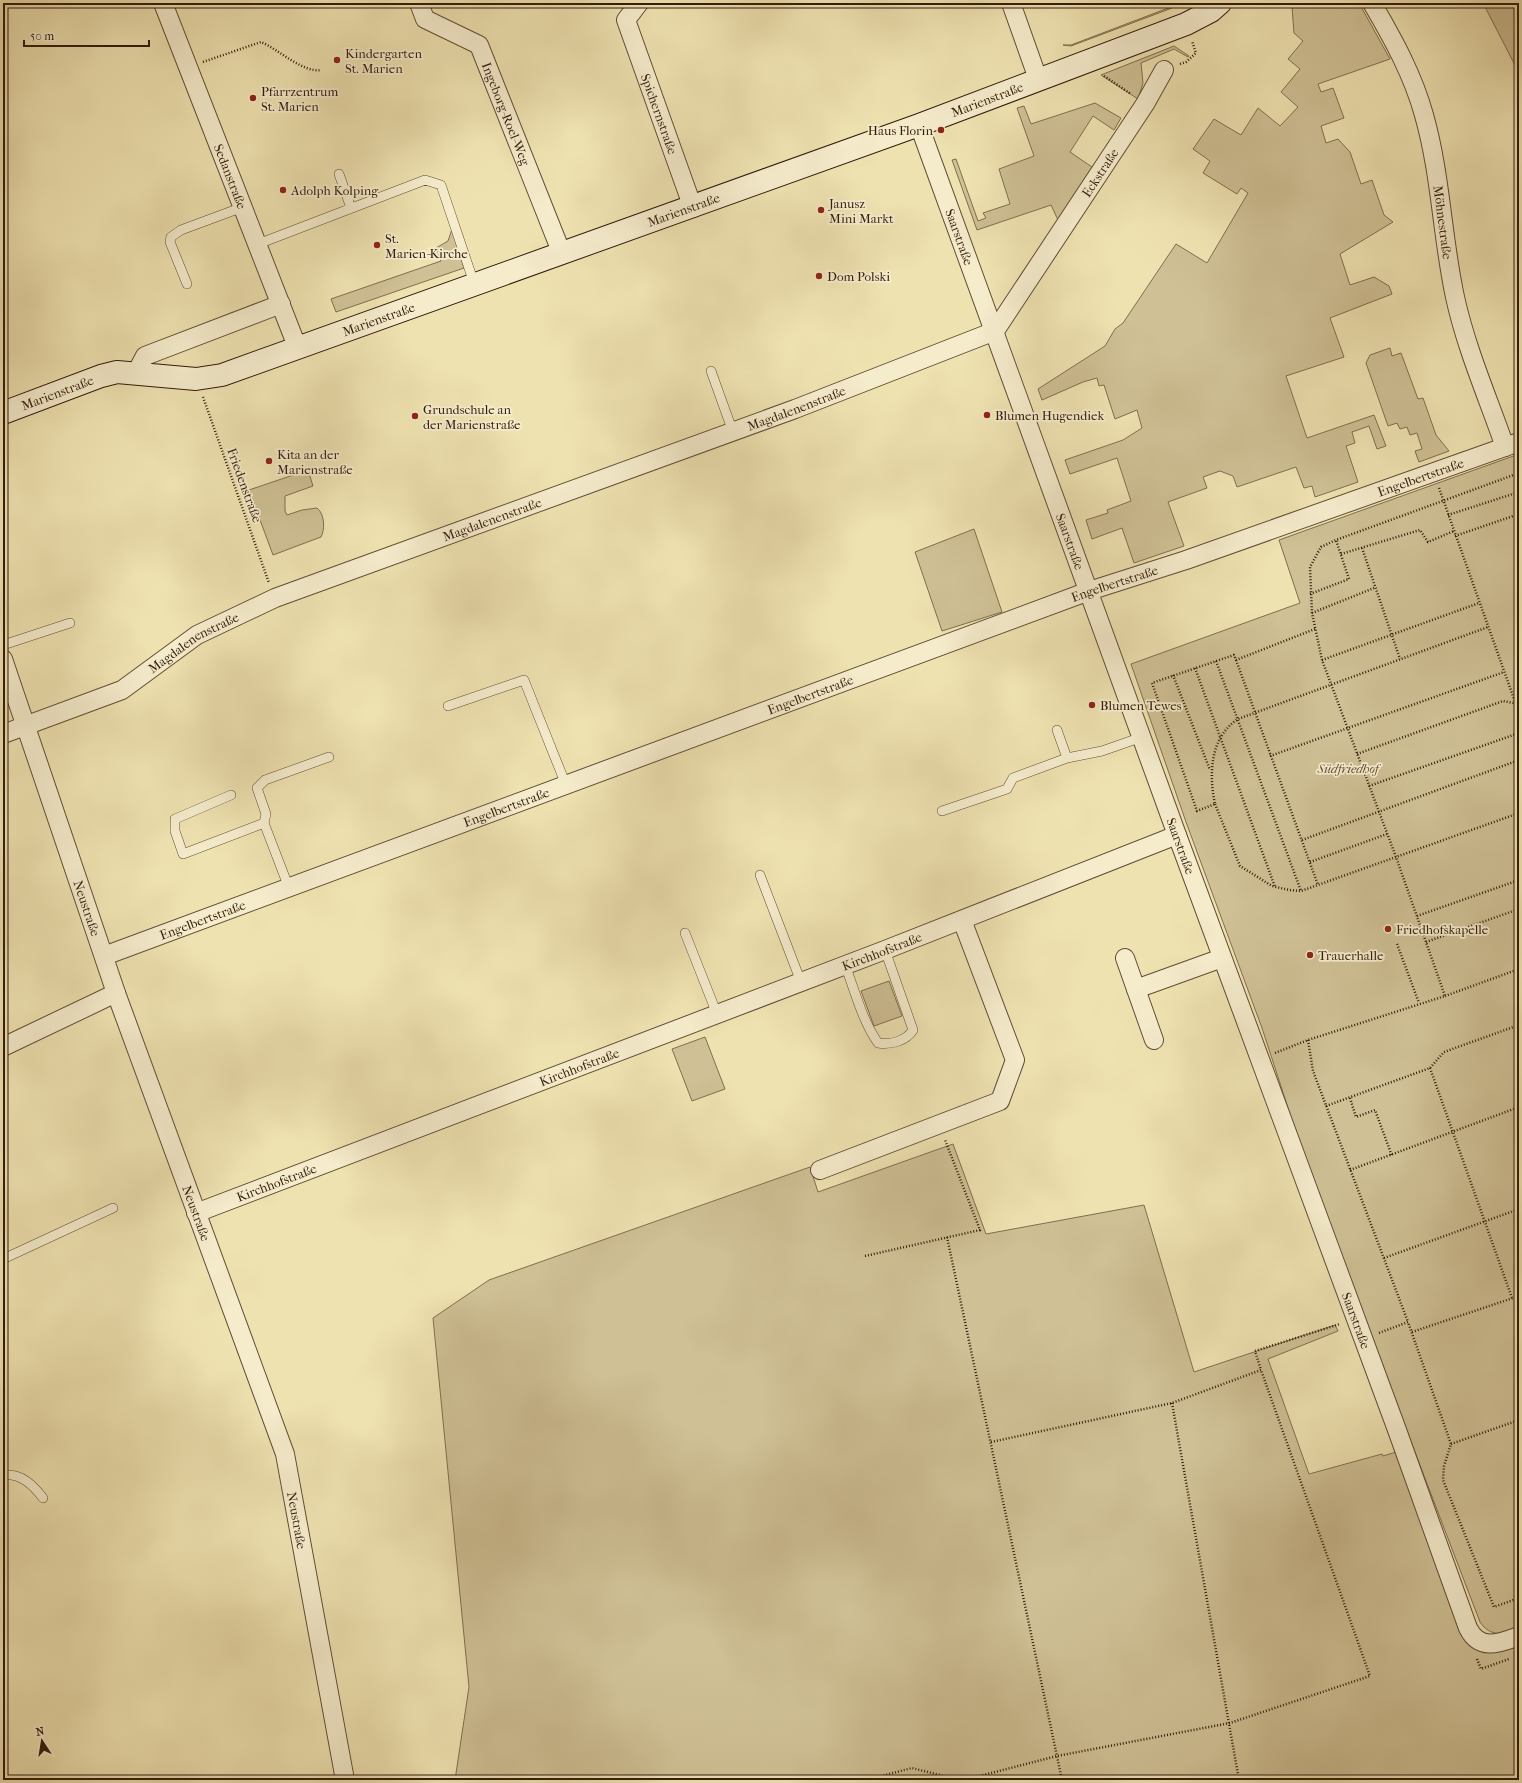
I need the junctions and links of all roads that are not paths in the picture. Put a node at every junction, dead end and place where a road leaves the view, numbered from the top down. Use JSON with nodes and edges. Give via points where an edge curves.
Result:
{"nodes":[{"id":1,"x":162,"y":3,"type":"edge"},
{"id":2,"x":419,"y":3,"type":"edge"},
{"id":3,"x":1011,"y":3,"type":"edge"},
{"id":4,"x":1220,"y":3,"type":"edge"},
{"id":5,"x":1372,"y":3,"type":"edge"},
{"id":6,"x":634,"y":7,"type":"edge"},
{"id":7,"x":1164,"y":70,"type":"road end"},
{"id":8,"x":1038,"y":80,"type":"junction"},
{"id":9,"x":919,"y":125,"type":"junction"},
{"id":10,"x":339,"y":174,"type":"dead end"},
{"id":11,"x":243,"y":207,"type":"junction"},
{"id":12,"x":351,"y":208,"type":"junction"},
{"id":13,"x":693,"y":208,"type":"junction"},
{"id":14,"x":258,"y":244,"type":"junction"},
{"id":15,"x":562,"y":254,"type":"junction"},
{"id":16,"x":187,"y":284,"type":"dead end"},
{"id":17,"x":475,"y":286,"type":"junction"},
{"id":18,"x":281,"y":304,"type":"junction"},
{"id":19,"x":995,"y":331,"type":"junction"},
{"id":20,"x":298,"y":349,"type":"junction"},
{"id":21,"x":711,"y":371,"type":"dead end"},
{"id":22,"x":136,"y":373,"type":"junction"},
{"id":23,"x":3,"y":413,"type":"edge"},
{"id":24,"x":733,"y":432,"type":"junction"},
{"id":25,"x":1512,"y":444,"type":"edge"},
{"id":26,"x":1089,"y":591,"type":"junction"},
{"id":27,"x":70,"y":623,"type":"dead end"},
{"id":28,"x":3,"y":645,"type":"edge"},
{"id":29,"x":3,"y":659,"type":"edge"},
{"id":30,"x":448,"y":706,"type":"dead end"},
{"id":31,"x":26,"y":726,"type":"junction"},
{"id":32,"x":1057,"y":730,"type":"dead end"},
{"id":33,"x":3,"y":734,"type":"edge"},
{"id":34,"x":1142,"y":737,"type":"junction"},
{"id":35,"x":329,"y":757,"type":"dead end"},
{"id":36,"x":1067,"y":758,"type":"junction"},
{"id":37,"x":566,"y":785,"type":"junction"},
{"id":38,"x":231,"y":795,"type":"dead end"},
{"id":39,"x":942,"y":811,"type":"dead end"},
{"id":40,"x":264,"y":823,"type":"junction"},
{"id":41,"x":1177,"y":835,"type":"junction"},
{"id":42,"x":760,"y":875,"type":"dead end"},
{"id":43,"x":289,"y":888,"type":"junction"},
{"id":44,"x":962,"y":920,"type":"junction"},
{"id":45,"x":684,"y":933,"type":"dead end"},
{"id":46,"x":885,"y":950,"type":"junction"},
{"id":47,"x":104,"y":956,"type":"junction"},
{"id":48,"x":1125,"y":958,"type":"dead end"},
{"id":49,"x":1222,"y":958,"type":"junction"},
{"id":50,"x":845,"y":965,"type":"junction"},
{"id":51,"x":801,"y":982,"type":"junction"},
{"id":52,"x":1136,"y":989,"type":"junction"},
{"id":53,"x":116,"y":992,"type":"junction"},
{"id":54,"x":717,"y":1014,"type":"junction"},
{"id":55,"x":1154,"y":1040,"type":"dead end"},
{"id":56,"x":3,"y":1047,"type":"edge"},
{"id":57,"x":820,"y":1170,"type":"dead end"},
{"id":58,"x":113,"y":1208,"type":"dead end"},
{"id":59,"x":196,"y":1213,"type":"junction"},
{"id":60,"x":3,"y":1259,"type":"edge"},
{"id":61,"x":3,"y":1475,"type":"edge"},
{"id":62,"x":43,"y":1498,"type":"dead end"},
{"id":63,"x":1519,"y":1636,"type":"edge"},
{"id":64,"x":345,"y":1780,"type":"edge"}],
"edges":[{"from":1,"to":11,"type":"street","name":"Sedanstraße"},
{"from":2,"to":15,"type":"street","name":"Ingeborg-Roel-Weg","via":[[425,19],[479,46]]},
{"from":3,"to":8,"type":"street"},
{"from":4,"to":8,"type":"street","name":"Marienstraße","via":[[1211,11],[1186,24]]},
{"from":5,"to":25,"type":"street","name":"Möhnestraße","via":[[1411,76],[1424,115],[1434,157],[1449,268],[1457,306],[1467,340]]},
{"from":6,"to":13,"type":"street","name":"Spichernstraße"},
{"from":7,"to":19,"type":"street","name":"Eckstraße","via":[[1145,104]]},
{"from":8,"to":9,"type":"street","name":"Marienstraße"},
{"from":9,"to":13,"type":"street","name":"Marienstraße"},
{"from":9,"to":19,"type":"street","name":"Saarstraße"},
{"from":10,"to":12,"type":"lane"},
{"from":11,"to":14,"type":"street","name":"Sedanstraße"},
{"from":11,"to":16,"type":"lane","via":[[181,230],[170,237]]},
{"from":12,"to":14,"type":"lane"},
{"from":12,"to":17,"type":"lane","via":[[425,180],[441,185]]},
{"from":13,"to":15,"type":"street","name":"Marienstraße"},
{"from":14,"to":18,"type":"street","name":"Sedanstraße"},
{"from":15,"to":17,"type":"street","name":"Marienstraße"},
{"from":17,"to":20,"type":"street","name":"Marienstraße"},
{"from":18,"to":20,"type":"street","name":"Sedanstraße"},
{"from":18,"to":22,"type":"street","via":[[145,356]]},
{"from":19,"to":24,"type":"street","name":"Magdalenenstraße"},
{"from":19,"to":26,"type":"street","name":"Saarstraße"},
{"from":20,"to":22,"type":"street","name":"Marienstraße","via":[[222,375],[196,379]]},
{"from":21,"to":24,"type":"lane"},
{"from":22,"to":23,"type":"street","name":"Marienstraße","via":[[117,372],[101,376]]},
{"from":24,"to":31,"type":"street","name":"Magdalenenstraße","via":[[275,598],[197,635],[122,690]]},
{"from":25,"to":26,"type":"street","name":"Engelbertstraße","via":[[1186,560]]},
{"from":26,"to":34,"type":"street","name":"Saarstraße"},
{"from":26,"to":37,"type":"street","name":"Engelbertstraße"},
{"from":27,"to":28,"type":"lane"},
{"from":29,"to":31,"type":"street","name":"Neustraße"},
{"from":30,"to":37,"type":"lane","via":[[524,680]]},
{"from":31,"to":33,"type":"street","name":"Magdalenenstraße"},
{"from":31,"to":47,"type":"street","name":"Neustraße"},
{"from":32,"to":36,"type":"lane"},
{"from":34,"to":36,"type":"lane","via":[[1102,751]]},
{"from":34,"to":41,"type":"street","name":"Saarstraße"},
{"from":35,"to":40,"type":"lane","via":[[265,780],[257,788],[266,814]]},
{"from":36,"to":39,"type":"lane","via":[[1013,778],[1007,789]]},
{"from":37,"to":43,"type":"street","name":"Engelbertstraße"},
{"from":38,"to":40,"type":"lane","via":[[175,819],[175,831],[183,854]]},
{"from":40,"to":43,"type":"lane"},
{"from":41,"to":44,"type":"street","name":"Kirchhofstraße"},
{"from":41,"to":49,"type":"street","name":"Saarstraße"},
{"from":42,"to":51,"type":"lane"},
{"from":43,"to":47,"type":"street","name":"Engelbertstraße"},
{"from":44,"to":46,"type":"street","name":"Kirchhofstraße"},
{"from":44,"to":57,"type":"street","via":[[1015,1060],[1000,1101]]},
{"from":45,"to":54,"type":"lane"},
{"from":46,"to":50,"type":"street","name":"Kirchhofstraße"},
{"from":46,"to":50,"type":"lane","via":[[913,1030],[909,1036],[899,1041],[878,1043],[860,1007]]},
{"from":47,"to":53,"type":"street","name":"Neustraße"},
{"from":48,"to":52,"type":"street"},
{"from":49,"to":52,"type":"street"},
{"from":49,"to":63,"type":"street","name":"Saarstraße","via":[[1472,1635],[1476,1640],[1497,1644]]},
{"from":50,"to":51,"type":"street","name":"Kirchhofstraße"},
{"from":51,"to":54,"type":"street","name":"Kirchhofstraße"},
{"from":52,"to":55,"type":"street"},
{"from":53,"to":56,"type":"street"},
{"from":53,"to":59,"type":"street","name":"Neustraße"},
{"from":54,"to":59,"type":"street","name":"Kirchhofstraße"},
{"from":58,"to":60,"type":"lane"},
{"from":59,"to":64,"type":"street","name":"Neustraße","via":[[285,1454]]},
{"from":61,"to":62,"type":"lane","via":[[21,1478],[34,1487]]}]}
